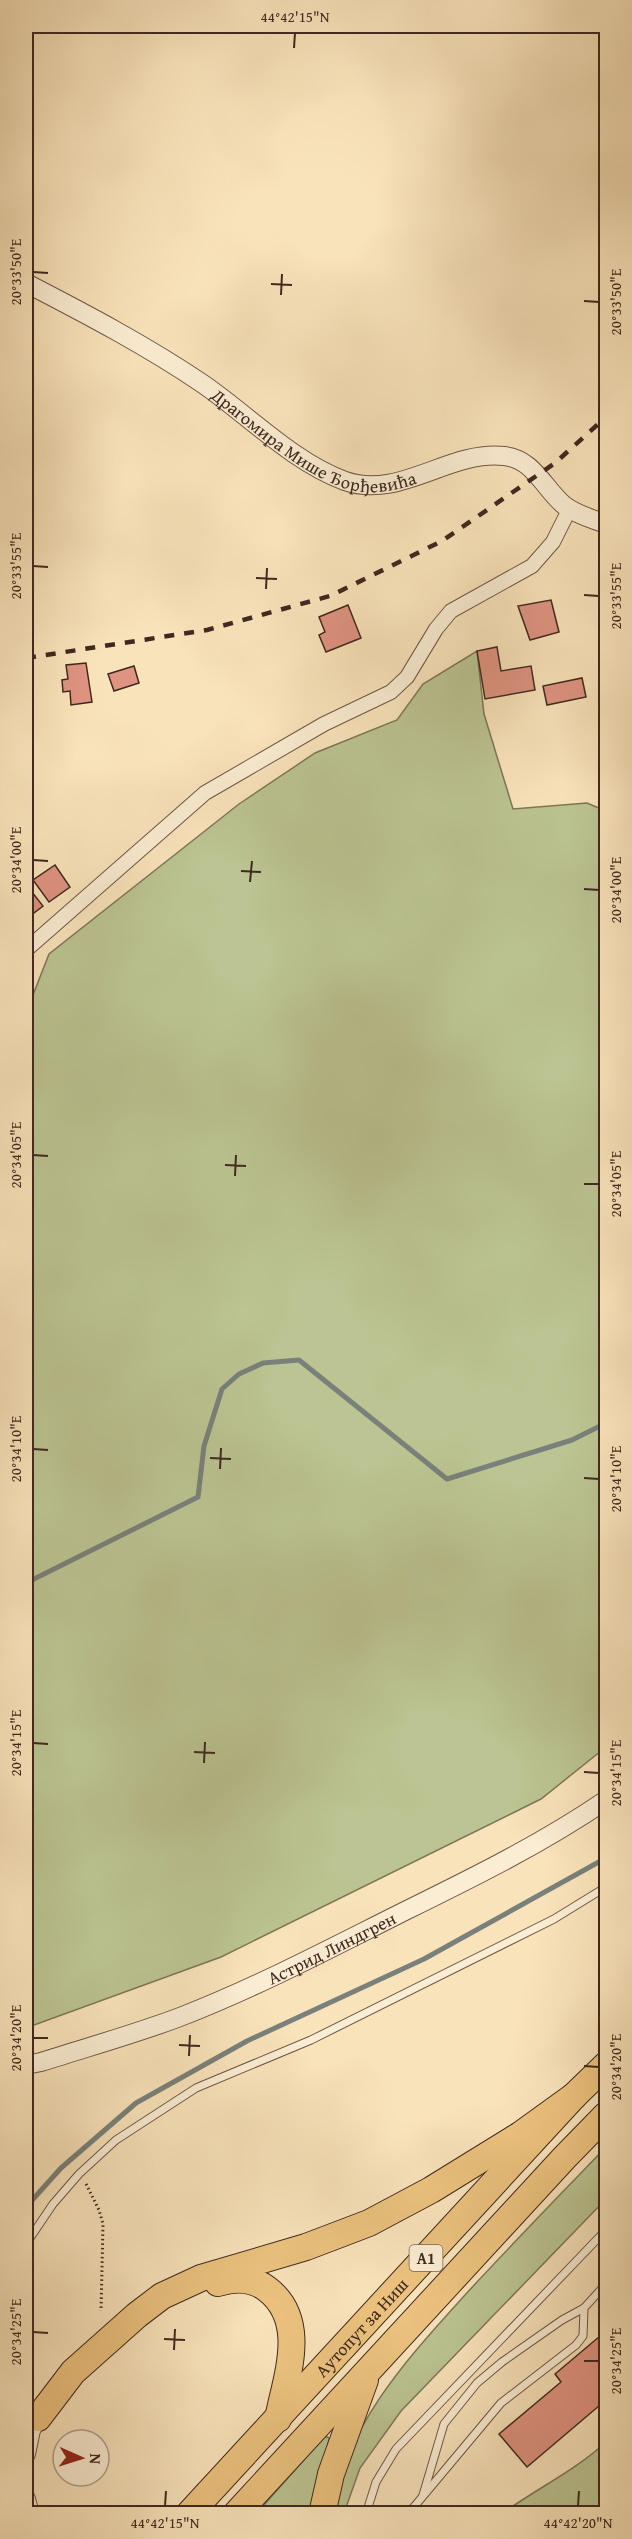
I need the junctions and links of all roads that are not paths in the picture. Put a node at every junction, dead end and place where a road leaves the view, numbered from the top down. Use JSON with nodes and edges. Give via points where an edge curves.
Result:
{"nodes":[{"id":1,"x":26,"y":283,"type":"edge"},
{"id":2,"x":567,"y":507,"type":"junction"},
{"id":3,"x":606,"y":524,"type":"edge"},
{"id":4,"x":27,"y":949,"type":"edge"},
{"id":5,"x":606,"y":1800,"type":"edge"},
{"id":6,"x":606,"y":1887,"type":"edge"},
{"id":7,"x":33,"y":2064,"type":"edge"},
{"id":8,"x":606,"y":2065,"type":"edge"},
{"id":9,"x":26,"y":2074,"type":"edge"},
{"id":10,"x":574,"y":2096,"type":"junction"},
{"id":11,"x":606,"y":2115,"type":"edge"},
{"id":12,"x":606,"y":2230,"type":"edge"},
{"id":13,"x":26,"y":2244,"type":"edge"},
{"id":14,"x":606,"y":2284,"type":"edge"},
{"id":15,"x":584,"y":2308,"type":"junction"},
{"id":16,"x":371,"y":2366,"type":"junction"},
{"id":17,"x":36,"y":2412,"type":"edge"},
{"id":18,"x":278,"y":2420,"type":"junction"},
{"id":19,"x":26,"y":2446,"type":"edge"},
{"id":20,"x":423,"y":2495,"type":"junction"},
{"id":21,"x":26,"y":2499,"type":"edge"},
{"id":22,"x":30,"y":2514,"type":"edge"},
{"id":23,"x":189,"y":2514,"type":"edge"},
{"id":24,"x":236,"y":2514,"type":"edge"},
{"id":25,"x":322,"y":2514,"type":"edge"},
{"id":26,"x":366,"y":2514,"type":"edge"},
{"id":27,"x":408,"y":2514,"type":"edge"}],
"edges":[{"from":1,"to":2,"type":"street","name":"Драгомира Мише Ђорђевића","via":[[182,370],[301,458],[347,482],[382,485],[471,459],[506,456],[526,464]]},
{"from":2,"to":3,"type":"street","name":"Драгомира Мише Ђорђевића"},
{"from":2,"to":4,"type":"street","via":[[567,514],[545,553],[532,566],[451,611],[407,676],[391,692],[324,724],[205,794]]},
{"from":5,"to":7,"type":"street","name":"Астрид Линдгрен","via":[[567,1827],[469,1881],[287,1970],[180,2017]]},
{"from":6,"to":13,"type":"lane","via":[[554,1919],[311,2040],[196,2088],[116,2140],[53,2204]]},
{"from":7,"to":9,"type":"street","name":"Астрид Линдгрен"},
{"from":8,"to":10,"type":"highway","name":"Аутопут за Ниш","number":"A1"},
{"from":10,"to":17,"type":"highway","via":[[520,2135],[369,2223],[306,2247],[201,2278],[162,2296],[73,2372]]},
{"from":10,"to":18,"type":"highway","name":"Аутопут за Ниш","number":"A1"},
{"from":11,"to":16,"type":"highway","name":"Аутопут за Ниш","number":"A1"},
{"from":12,"to":26,"type":"lane","via":[[396,2449],[376,2482]]},
{"from":14,"to":15,"type":"lane"},
{"from":15,"to":20,"type":"lane","via":[[583,2336],[576,2345],[501,2403]]},
{"from":15,"to":20,"type":"lane","via":[[502,2362],[464,2398],[438,2438]]},
{"from":16,"to":24,"type":"highway","name":"Аутопут за Ниш","number":"A1"},
{"from":16,"to":25,"type":"highway","via":[[330,2474]]},
{"from":17,"to":18,"type":"highway","via":[[186,2297],[225,2281],[244,2280],[274,2294],[291,2324],[292,2347]]},
{"from":17,"to":19,"type":"street"},
{"from":18,"to":23,"type":"highway","name":"Аутопут за Ниш","number":"A1"},
{"from":20,"to":27,"type":"lane"},
{"from":21,"to":22,"type":"street"}]}
